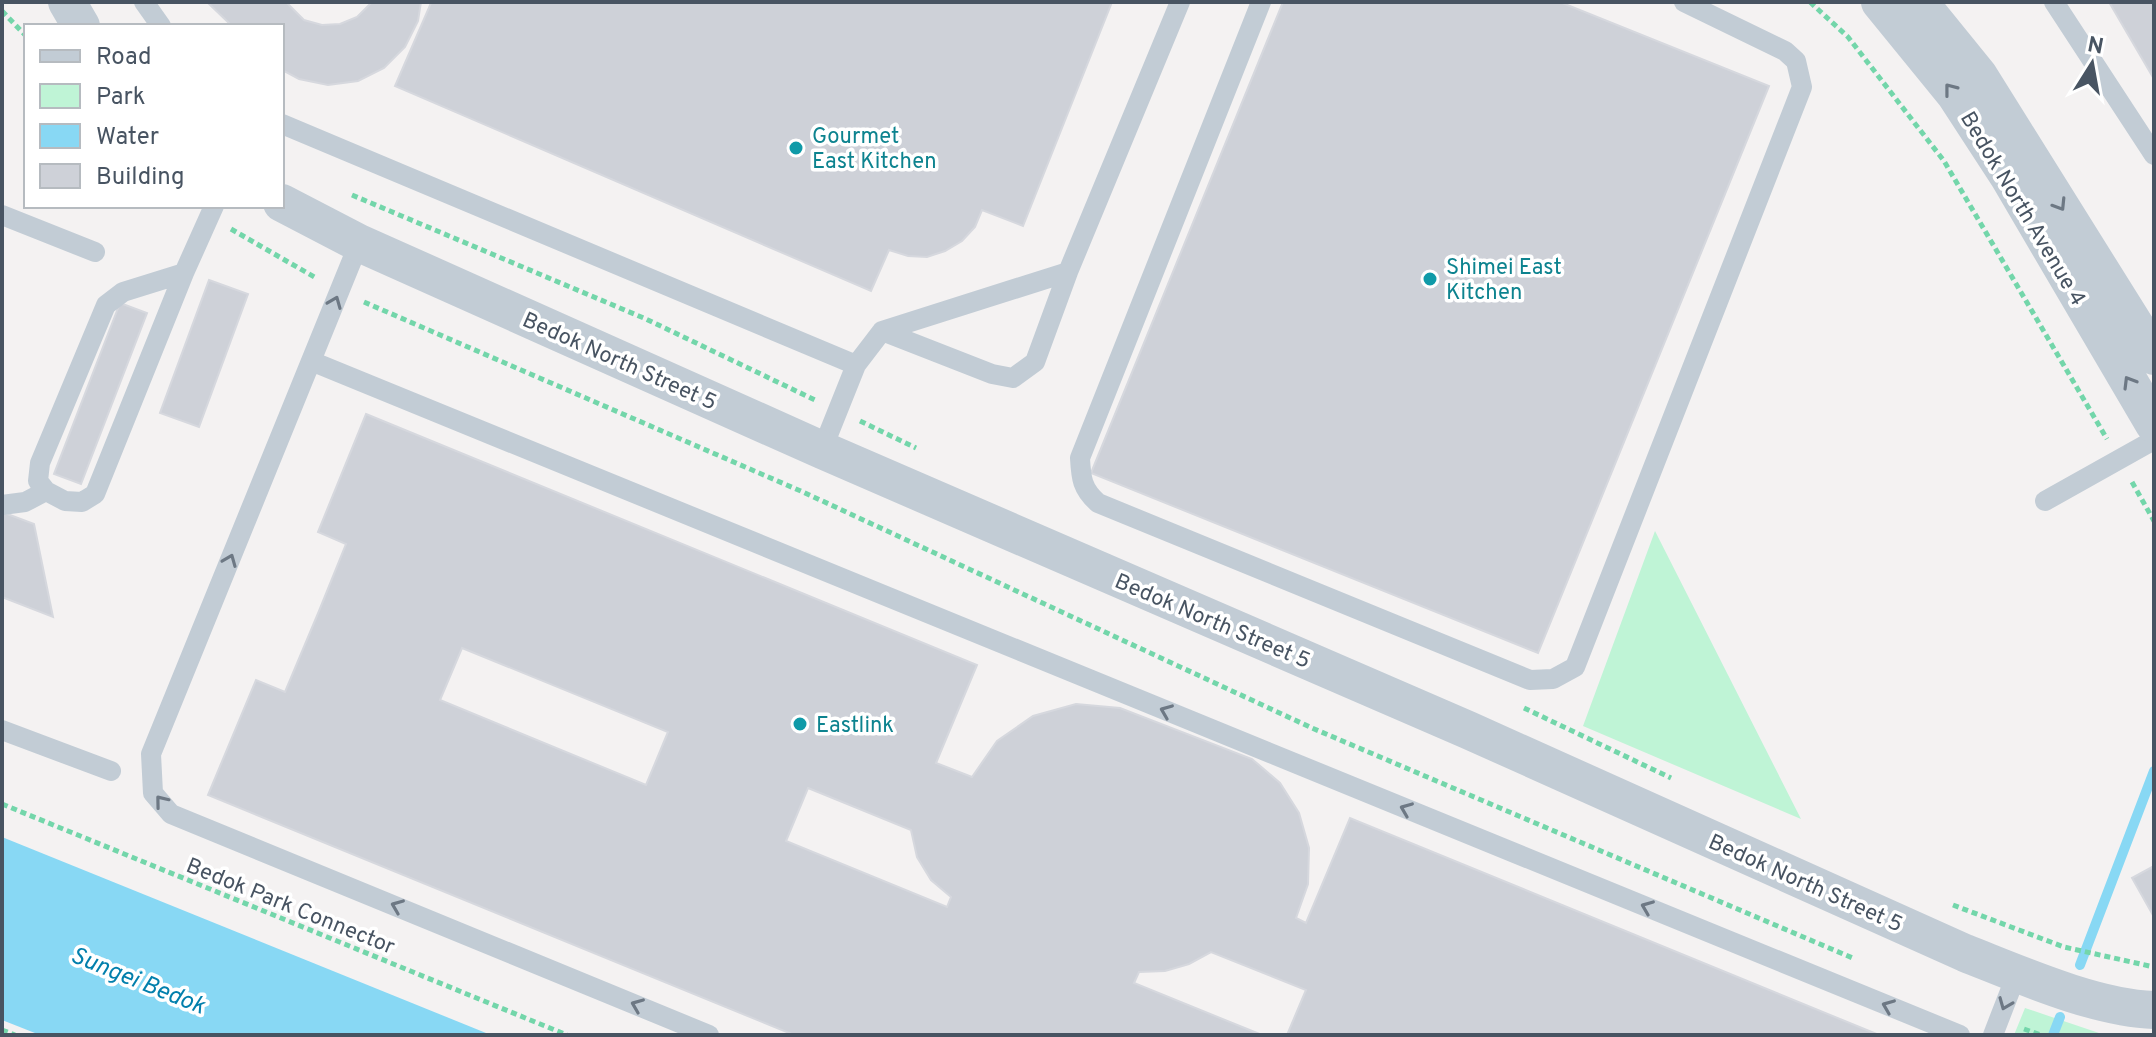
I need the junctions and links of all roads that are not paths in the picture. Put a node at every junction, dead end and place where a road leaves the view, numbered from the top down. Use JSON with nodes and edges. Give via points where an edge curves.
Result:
{"nodes":[{"id":1,"x":67,"y":2,"type":"edge"},
{"id":2,"x":144,"y":2,"type":"edge"},
{"id":3,"x":1180,"y":2,"type":"edge"},
{"id":4,"x":1261,"y":2,"type":"edge"},
{"id":5,"x":1684,"y":2,"type":"edge"},
{"id":6,"x":1880,"y":2,"type":"edge"},
{"id":7,"x":1919,"y":2,"type":"edge"},
{"id":8,"x":2054,"y":2,"type":"edge"},
{"id":9,"x":80,"y":24,"type":"edge"},
{"id":10,"x":160,"y":24,"type":"edge"},
{"id":11,"x":284,"y":125,"type":"edge"},
{"id":12,"x":2154,"y":155,"type":"edge"},
{"id":13,"x":284,"y":204,"type":"edge"},
{"id":14,"x":212,"y":211,"type":"edge"},
{"id":15,"x":2,"y":215,"type":"edge"},
{"id":16,"x":359,"y":243,"type":"junction"},
{"id":17,"x":95,"y":252,"type":"dead end"},
{"id":18,"x":1068,"y":272,"type":"junction"},
{"id":19,"x":184,"y":273,"type":"junction"},
{"id":20,"x":2131,"y":326,"type":"edge"},
{"id":21,"x":882,"y":331,"type":"junction"},
{"id":22,"x":2154,"y":356,"type":"edge"},
{"id":23,"x":311,"y":361,"type":"junction"},
{"id":24,"x":856,"y":365,"type":"junction"},
{"id":25,"x":2154,"y":424,"type":"edge"},
{"id":26,"x":2154,"y":440,"type":"edge"},
{"id":27,"x":822,"y":450,"type":"junction"},
{"id":28,"x":46,"y":491,"type":"junction"},
{"id":29,"x":2045,"y":501,"type":"dead end"},
{"id":30,"x":2,"y":505,"type":"edge"},
{"id":31,"x":2,"y":730,"type":"edge"},
{"id":32,"x":111,"y":771,"type":"dead end"},
{"id":33,"x":2017,"y":973,"type":"junction"},
{"id":34,"x":2154,"y":1010,"type":"edge"},
{"id":35,"x":1996,"y":1027,"type":"edge"},
{"id":36,"x":709,"y":1035,"type":"edge"},
{"id":37,"x":1960,"y":1035,"type":"edge"}],
"edges":[{"from":1,"to":9,"type":"street"},
{"from":2,"to":10,"type":"lane"},
{"from":3,"to":18,"type":"lane"},
{"from":4,"to":5,"type":"lane","via":[[1080,458],[1081,482],[1098,503],[1530,680],[1553,679],[1575,667],[1802,87],[1796,61],[1785,51]]},
{"from":20,"to":6,"type":"street","name":"Bedok North Avenue 4","one_way":true,"via":[[2009,177],[1955,94]]},
{"from":7,"to":20,"type":"street","name":"Bedok North Avenue 4","one_way":true,"via":[[1979,76]]},
{"from":8,"to":12,"type":"lane"},
{"from":11,"to":24,"type":"lane"},
{"from":13,"to":16,"type":"street","name":"Bedok North Street 5"},
{"from":14,"to":19,"type":"lane"},
{"from":15,"to":17,"type":"lane"},
{"from":23,"to":16,"type":"lane","one_way":true},
{"from":16,"to":27,"type":"street","name":"Bedok North Street 5"},
{"from":18,"to":21,"type":"lane"},
{"from":18,"to":21,"type":"lane","via":[[1035,362],[1013,378]]},
{"from":19,"to":28,"type":"lane","via":[[123,292],[106,305],[40,463],[38,481]]},
{"from":19,"to":28,"type":"lane","via":[[95,494],[82,502],[65,501]]},
{"from":20,"to":22,"type":"street","name":"Bedok North Avenue 4"},
{"from":25,"to":20,"type":"street","name":"Bedok North Avenue 4","one_way":true},
{"from":21,"to":24,"type":"lane"},
{"from":36,"to":23,"type":"lane","one_way":true,"via":[[171,814],[153,793],[151,754]]},
{"from":37,"to":23,"type":"lane","one_way":true},
{"from":24,"to":27,"type":"lane"},
{"from":26,"to":29,"type":"lane"},
{"from":27,"to":33,"type":"street","name":"Bedok North Street 5"},
{"from":28,"to":30,"type":"lane","via":[[25,502]]},
{"from":31,"to":32,"type":"lane"},
{"from":33,"to":34,"type":"street","name":"Bedok North Street 5","via":[[2125,1009]]},
{"from":33,"to":35,"type":"lane","one_way":true}]}
